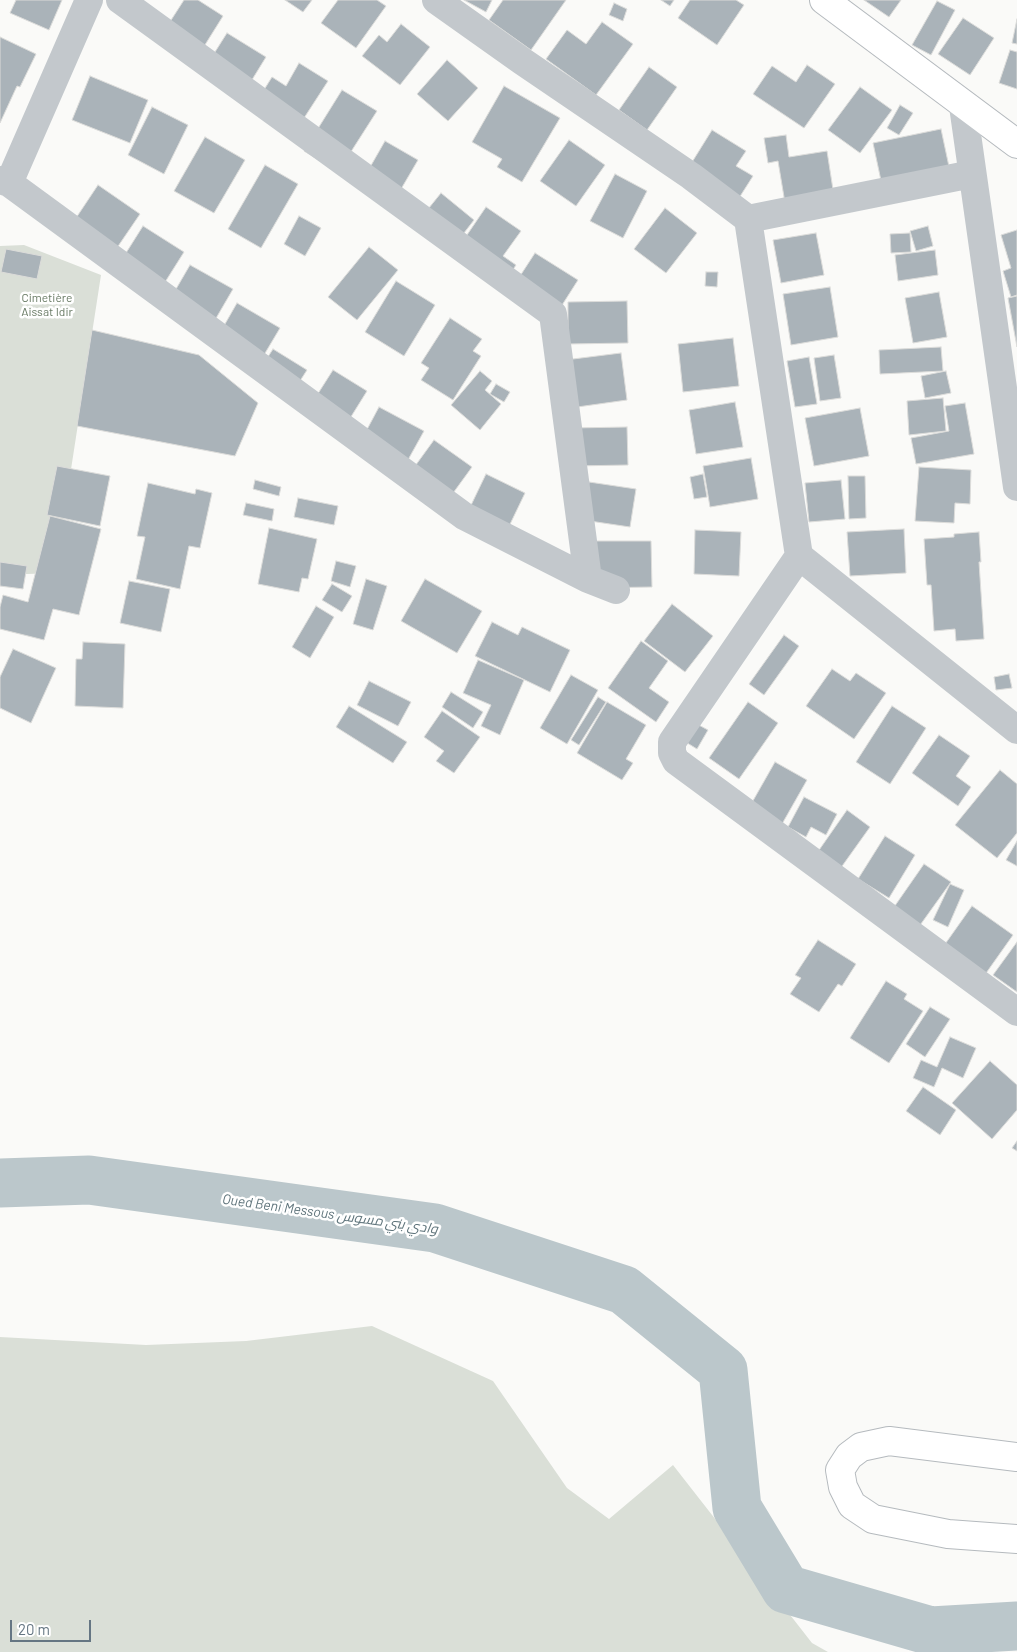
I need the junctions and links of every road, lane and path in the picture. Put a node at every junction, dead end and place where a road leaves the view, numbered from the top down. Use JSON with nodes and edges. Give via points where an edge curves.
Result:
{"nodes":[{"id":1,"x":89,"y":0,"type":"edge"},
{"id":2,"x":120,"y":0,"type":"edge"},
{"id":3,"x":436,"y":0,"type":"edge"},
{"id":4,"x":824,"y":0,"type":"edge"},
{"id":5,"x":963,"y":106,"type":"junction"},
{"id":6,"x":1017,"y":144,"type":"edge"},
{"id":7,"x":972,"y":174,"type":"junction"},
{"id":8,"x":5,"y":182,"type":"edge"},
{"id":9,"x":748,"y":220,"type":"junction"},
{"id":10,"x":1017,"y":487,"type":"edge"},
{"id":11,"x":799,"y":556,"type":"junction"},
{"id":12,"x":588,"y":579,"type":"junction"},
{"id":13,"x":616,"y":590,"type":"dead end"},
{"id":14,"x":1017,"y":730,"type":"edge"},
{"id":15,"x":1017,"y":1012,"type":"edge"},
{"id":16,"x":1017,"y":1457,"type":"edge"},
{"id":17,"x":1017,"y":1539,"type":"edge"}],
"edges":[{"from":1,"to":8,"type":"street"},
{"from":2,"to":12,"type":"street","via":[[553,314]]},
{"from":3,"to":9,"type":"street","via":[[691,176]]},
{"from":4,"to":5,"type":"main road"},
{"from":5,"to":6,"type":"main road"},
{"from":5,"to":7,"type":"street"},
{"from":7,"to":9,"type":"street"},
{"from":7,"to":10,"type":"street"},
{"from":8,"to":12,"type":"street","via":[[464,516]]},
{"from":9,"to":11,"type":"street"},
{"from":11,"to":14,"type":"street"},
{"from":11,"to":15,"type":"street","via":[[672,742],[672,753],[676,761]]},
{"from":12,"to":13,"type":"street"},
{"from":16,"to":17,"type":"main road","via":[[889,1441],[861,1447],[848,1456],[840,1470],[843,1487],[852,1505],[873,1518],[948,1534]]}]}
